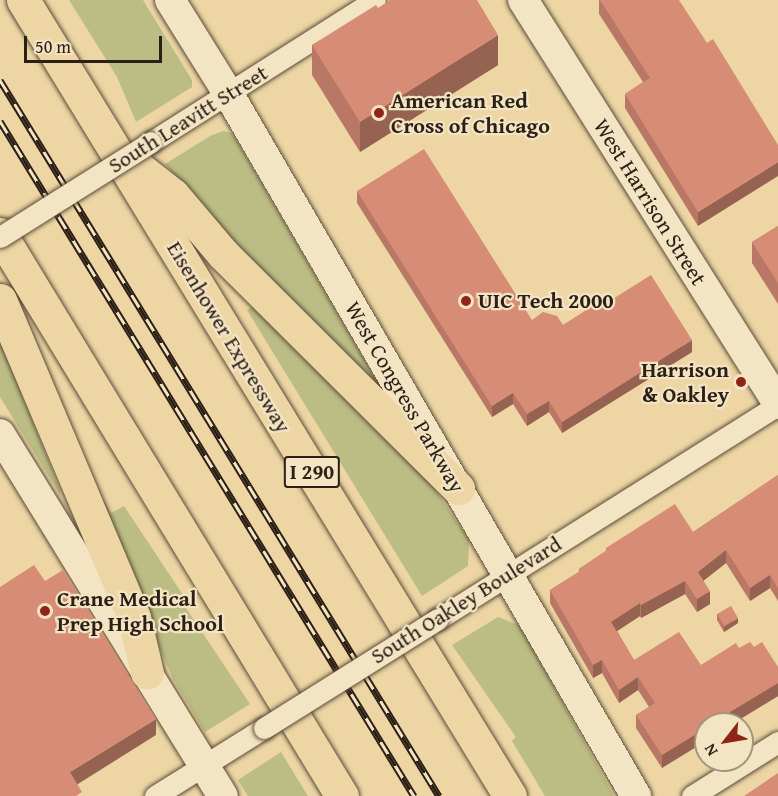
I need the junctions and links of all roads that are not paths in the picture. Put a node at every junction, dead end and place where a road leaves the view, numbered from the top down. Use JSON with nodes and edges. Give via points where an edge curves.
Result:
{"nodes":[{"id":1,"x":23,"y":0,"type":"edge"},
{"id":2,"x":170,"y":0,"type":"edge"},
{"id":3,"x":375,"y":0,"type":"edge"},
{"id":4,"x":523,"y":0,"type":"edge"},
{"id":5,"x":228,"y":93,"type":"junction"},
{"id":6,"x":113,"y":148,"type":"junction"},
{"id":7,"x":0,"y":236,"type":"edge"},
{"id":8,"x":0,"y":300,"type":"edge"},
{"id":9,"x":778,"y":404,"type":"edge"},
{"id":10,"x":0,"y":434,"type":"edge"},
{"id":11,"x":458,"y":488,"type":"junction"},
{"id":12,"x":508,"y":574,"type":"junction"},
{"id":13,"x":147,"y":673,"type":"junction"},
{"id":14,"x":778,"y":742,"type":"edge"},
{"id":15,"x":204,"y":765,"type":"junction"},
{"id":16,"x":155,"y":796,"type":"edge"},
{"id":17,"x":223,"y":796,"type":"edge"},
{"id":18,"x":342,"y":796,"type":"edge"},
{"id":19,"x":510,"y":796,"type":"edge"},
{"id":20,"x":636,"y":796,"type":"edge"},
{"id":21,"x":692,"y":796,"type":"edge"}],
"edges":[{"from":1,"to":6,"type":"highway","name":"Eisenhower Expressway","number":"I 290"},
{"from":2,"to":5,"type":"street","name":"West Congress Parkway"},
{"from":3,"to":5,"type":"street","name":"South Leavitt Street"},
{"from":4,"to":9,"type":"street","name":"West Harrison Street"},
{"from":5,"to":7,"type":"street","name":"South Leavitt Street","bridge":true},
{"from":5,"to":11,"type":"street","name":"West Congress Parkway"},
{"from":6,"to":11,"type":"highway","via":[[173,195],[224,254]]},
{"from":6,"to":19,"type":"highway","name":"Eisenhower Expressway","number":"I 290"},
{"from":7,"to":18,"type":"highway"},
{"from":8,"to":13,"type":"highway","via":[[134,617]]},
{"from":9,"to":12,"type":"street","name":"South Oakley Boulevard"},
{"from":10,"to":13,"type":"street"},
{"from":11,"to":12,"type":"street","name":"West Congress Parkway"},
{"from":12,"to":15,"type":"street","name":"South Oakley Boulevard","bridge":true},
{"from":12,"to":20,"type":"street","name":"West Congress Parkway"},
{"from":13,"to":15,"type":"street"},
{"from":14,"to":21,"type":"street"},
{"from":15,"to":16,"type":"street","name":"South Oakley Boulevard"},
{"from":15,"to":17,"type":"street"}]}
